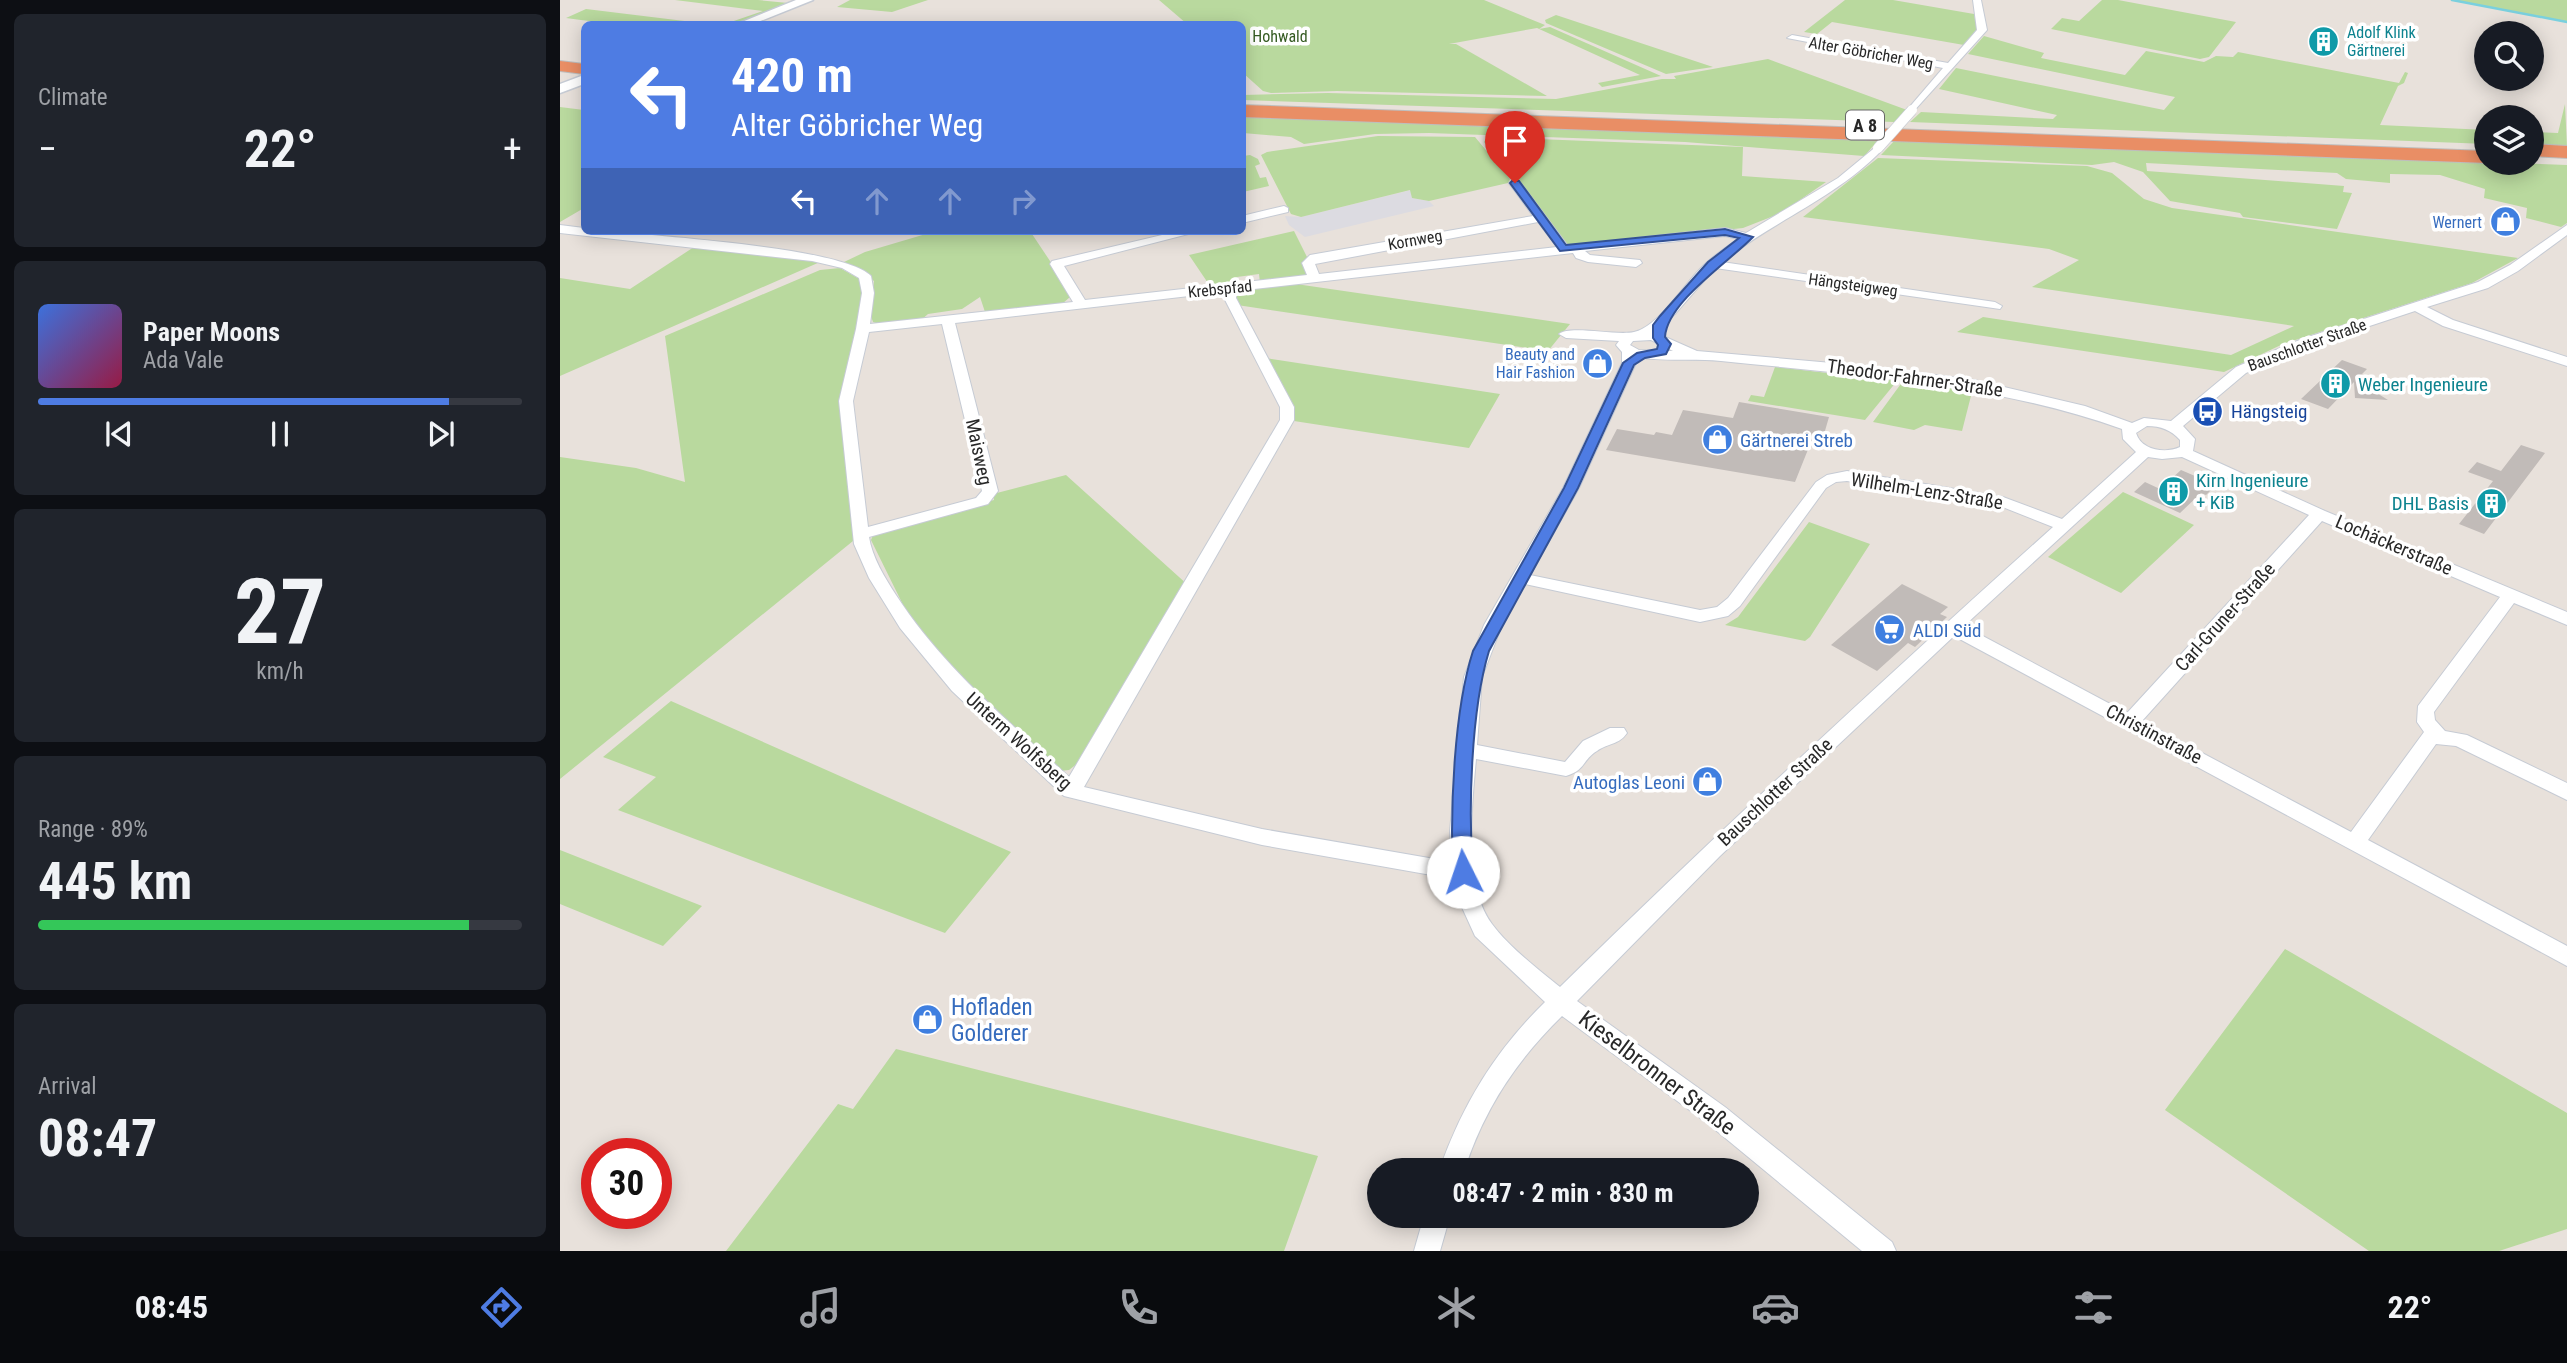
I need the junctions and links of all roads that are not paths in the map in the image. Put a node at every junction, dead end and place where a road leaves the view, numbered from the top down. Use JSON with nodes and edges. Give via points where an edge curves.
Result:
{"nodes":[{"id":1,"x":807,"y":0,"type":"edge"},
{"id":2,"x":1977,"y":0,"type":"edge"},
{"id":3,"x":751,"y":21,"type":"edge"},
{"id":4,"x":1792,"y":38,"type":"dead end"},
{"id":5,"x":560,"y":58,"type":"edge"},
{"id":6,"x":581,"y":61,"type":"edge"},
{"id":7,"x":560,"y":66,"type":"edge"},
{"id":8,"x":1951,"y":67,"type":"junction"},
{"id":9,"x":581,"y":69,"type":"edge"},
{"id":10,"x":581,"y":80,"type":"edge"},
{"id":11,"x":560,"y":89,"type":"edge"},
{"id":12,"x":1246,"y":104,"type":"edge"},
{"id":13,"x":1246,"y":111,"type":"edge"},
{"id":14,"x":2474,"y":148,"type":"edge"},
{"id":15,"x":2544,"y":151,"type":"edge"},
{"id":16,"x":2567,"y":152,"type":"edge"},
{"id":17,"x":2474,"y":157,"type":"edge"},
{"id":18,"x":2544,"y":159,"type":"edge"},
{"id":19,"x":2567,"y":160,"type":"edge"},
{"id":20,"x":1515,"y":183,"type":"dead end"},
{"id":21,"x":1284,"y":210,"type":"dead end"},
{"id":22,"x":1541,"y":218,"type":"junction"},
{"id":23,"x":1246,"y":219,"type":"edge"},
{"id":24,"x":560,"y":229,"type":"edge"},
{"id":25,"x":2567,"y":229,"type":"edge"},
{"id":26,"x":581,"y":231,"type":"edge"},
{"id":27,"x":615,"y":235,"type":"edge"},
{"id":28,"x":1177,"y":235,"type":"edge"},
{"id":29,"x":1747,"y":237,"type":"junction"},
{"id":30,"x":1570,"y":248,"type":"junction"},
{"id":31,"x":1636,"y":263,"type":"dead end"},
{"id":32,"x":1712,"y":264,"type":"junction"},
{"id":33,"x":1314,"y":278,"type":"junction"},
{"id":34,"x":1230,"y":288,"type":"junction"},
{"id":35,"x":1079,"y":305,"type":"junction"},
{"id":36,"x":1995,"y":306,"type":"dead end"},
{"id":37,"x":2418,"y":308,"type":"junction"},
{"id":38,"x":948,"y":320,"type":"junction"},
{"id":39,"x":863,"y":329,"type":"junction"},
{"id":40,"x":1566,"y":334,"type":"dead end"},
{"id":41,"x":1660,"y":340,"type":"junction"},
{"id":42,"x":1633,"y":348,"type":"junction"},
{"id":43,"x":2567,"y":362,"type":"edge"},
{"id":44,"x":2131,"y":427,"type":"junction"},
{"id":45,"x":2173,"y":427,"type":"junction"},
{"id":46,"x":2146,"y":451,"type":"junction"},
{"id":47,"x":2184,"y":452,"type":"junction"},
{"id":48,"x":2319,"y":514,"type":"junction"},
{"id":49,"x":2063,"y":525,"type":"junction"},
{"id":50,"x":861,"y":534,"type":"junction"},
{"id":51,"x":1521,"y":578,"type":"junction"},
{"id":52,"x":2511,"y":595,"type":"junction"},
{"id":53,"x":2567,"y":619,"type":"edge"},
{"id":54,"x":1952,"y":626,"type":"junction"},
{"id":55,"x":2131,"y":721,"type":"junction"},
{"id":56,"x":1617,"y":733,"type":"dead end"},
{"id":57,"x":2437,"y":734,"type":"junction"},
{"id":58,"x":1467,"y":750,"type":"junction"},
{"id":59,"x":1071,"y":790,"type":"junction"},
{"id":60,"x":2567,"y":792,"type":"edge"},
{"id":61,"x":2355,"y":842,"type":"junction"},
{"id":62,"x":1463,"y":872,"type":"junction"},
{"id":63,"x":2567,"y":957,"type":"edge"},
{"id":64,"x":1561,"y":1000,"type":"junction"},
{"id":65,"x":1456,"y":1158,"type":"edge"},
{"id":66,"x":1434,"y":1228,"type":"edge"},
{"id":67,"x":1427,"y":1251,"type":"edge"},
{"id":68,"x":1884,"y":1251,"type":"edge"}],
"edges":[{"from":1,"to":3,"type":"main road"},
{"from":2,"to":8,"type":"street","name":"Alter Göbricher Weg","via":[[1982,30]]},
{"from":4,"to":8,"type":"street","name":"Alter Göbricher Weg"},
{"from":5,"to":6,"type":"highway"},
{"from":7,"to":9,"type":"highway"},
{"from":8,"to":29,"type":"street","name":"Alter Göbricher Weg","bridge":true,"via":[[1856,169]]},
{"from":10,"to":11,"type":"main road"},
{"from":12,"to":14,"type":"highway","number":"A 8"},
{"from":13,"to":17,"type":"highway","number":"A 8"},
{"from":15,"to":16,"type":"highway"},
{"from":18,"to":19,"type":"highway"},
{"from":20,"to":22,"type":"street"},
{"from":21,"to":23,"type":"street"},
{"from":22,"to":30,"type":"street"},
{"from":22,"to":33,"type":"street","name":"Kornweg","via":[[1314,258],[1308,263]]},
{"from":24,"to":26,"type":"street","name":"Unterm Wolfsberg"},
{"from":25,"to":37,"type":"street","name":"Bauschlotter Straße","via":[[2483,285]]},
{"from":27,"to":39,"type":"street","name":"Unterm Wolfsberg","via":[[846,265],[861,273],[867,283]]},
{"from":28,"to":35,"type":"street","via":[[1056,264]]},
{"from":29,"to":30,"type":"street","name":"Krebspfad","via":[[1725,232]]},
{"from":29,"to":32,"type":"street","name":"Alter Göbricher Weg"},
{"from":30,"to":31,"type":"street","via":[[1588,258]]},
{"from":30,"to":33,"type":"street","name":"Krebspfad"},
{"from":32,"to":36,"type":"street","name":"Hängsteigweg"},
{"from":32,"to":41,"type":"street","name":"Alter Göbricher Weg"},
{"from":33,"to":34,"type":"street","name":"Krebspfad"},
{"from":34,"to":35,"type":"street","name":"Krebspfad"},
{"from":34,"to":59,"type":"street","via":[[1230,298],[1287,407],[1287,421]]},
{"from":35,"to":38,"type":"street","name":"Krebspfad"},
{"from":37,"to":43,"type":"street","via":[[2448,323]]},
{"from":37,"to":45,"type":"street","name":"Bauschlotter Straße","via":[[2307,342],[2241,370]]},
{"from":38,"to":39,"type":"street","name":"Krebspfad"},
{"from":38,"to":50,"type":"street","name":"Maisweg","via":[[990,491],[982,501]]},
{"from":39,"to":50,"type":"street","name":"Unterm Wolfsberg","via":[[846,401]]},
{"from":40,"to":42,"type":"street","via":[[1606,338]]},
{"from":41,"to":42,"type":"street"},
{"from":41,"to":42,"type":"street"},
{"from":41,"to":44,"type":"street","name":"Theodor-Fahrner-Straße","via":[[1693,354],[1904,375],[2045,399]]},
{"from":42,"to":51,"type":"street","via":[[1571,488]]},
{"from":44,"to":45,"type":"street","via":[[2148,422]]},
{"from":44,"to":46,"type":"street","via":[[2130,439]]},
{"from":45,"to":47,"type":"street","via":[[2188,439]]},
{"from":46,"to":47,"type":"street"},
{"from":46,"to":49,"type":"street","name":"Bauschlotter Straße"},
{"from":47,"to":48,"type":"street","name":"Lochäckerstraße"},
{"from":48,"to":52,"type":"street","name":"Lochäckerstraße"},
{"from":48,"to":55,"type":"street","name":"Carl-Gruner-Straße"},
{"from":49,"to":51,"type":"street","name":"Wilhelm-Lenz-Straße","via":[[2003,502],[1847,476],[1821,485],[1734,602],[1716,614],[1686,614]]},
{"from":49,"to":54,"type":"street","name":"Bauschlotter Straße"},
{"from":50,"to":59,"type":"street","name":"Unterm Wolfsberg","via":[[877,578],[906,624],[958,686]]},
{"from":51,"to":58,"type":"street","via":[[1493,625],[1473,677]]},
{"from":52,"to":53,"type":"street","name":"Lochäckerstraße"},
{"from":52,"to":57,"type":"street","via":[[2425,710],[2426,722]]},
{"from":54,"to":55,"type":"street","name":"Christinstraße"},
{"from":54,"to":64,"type":"street","name":"Bauschlotter Straße"},
{"from":55,"to":61,"type":"street","name":"Christinstraße"},
{"from":56,"to":58,"type":"street","via":[[1588,747],[1576,765],[1566,769]]},
{"from":57,"to":60,"type":"street","via":[[2460,740]]},
{"from":57,"to":61,"type":"street","via":[[2427,739]]},
{"from":58,"to":62,"type":"street","via":[[1460,831]]},
{"from":59,"to":62,"type":"street","name":"Unterm Wolfsberg","via":[[1262,837]]},
{"from":61,"to":63,"type":"street","name":"Christinstraße"},
{"from":62,"to":64,"type":"street","via":[[1483,930]]},
{"from":64,"to":65,"type":"street","name":"Bauschlotter Straße","via":[[1505,1060]]},
{"from":64,"to":68,"type":"street","name":"Kieselbronner Straße","via":[[1716,1115]]},
{"from":66,"to":67,"type":"street"}]}
